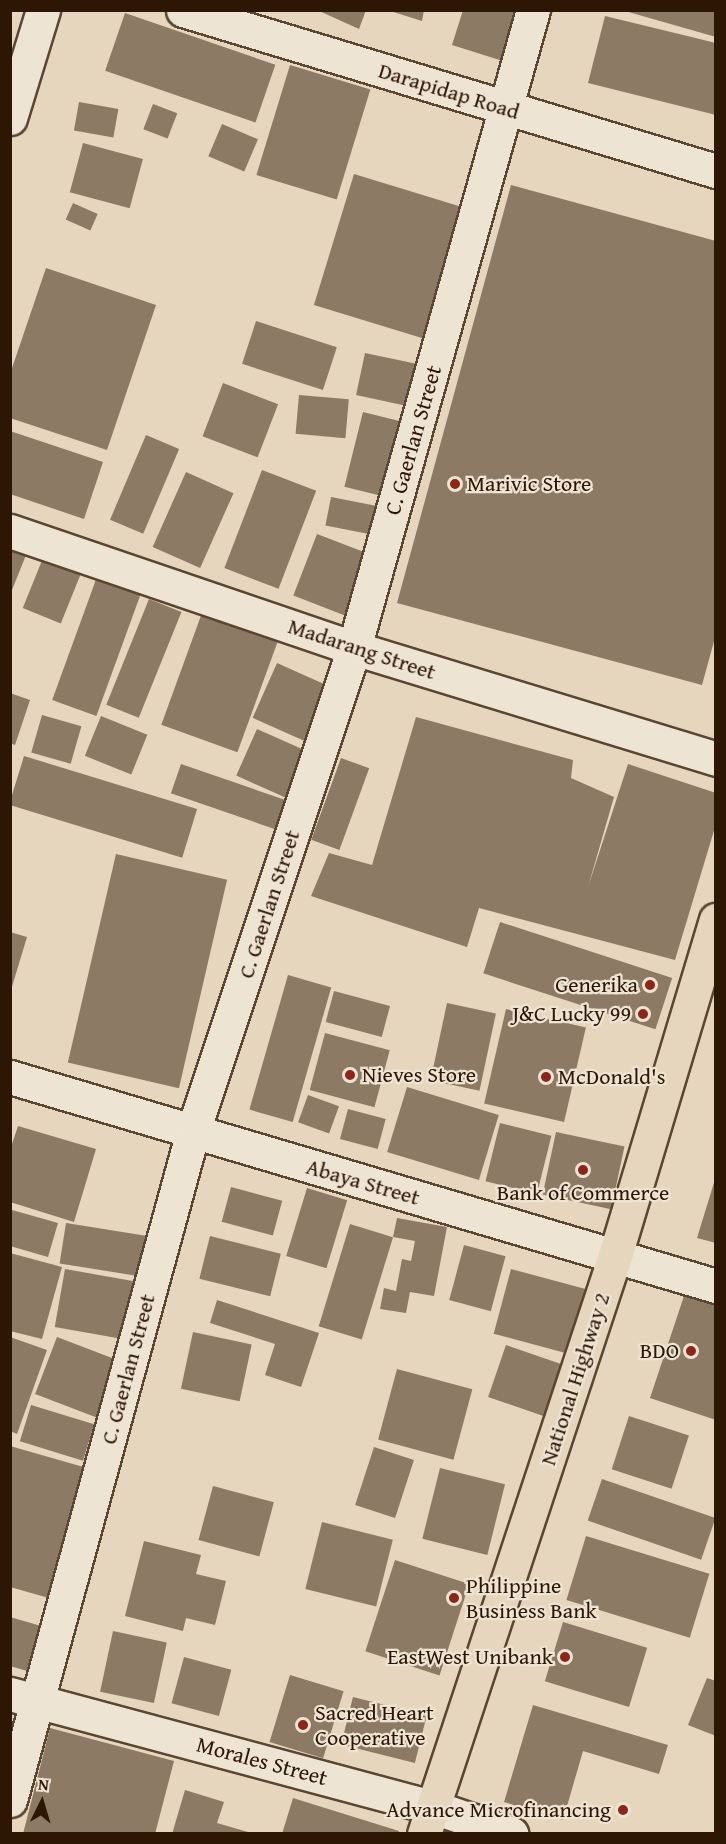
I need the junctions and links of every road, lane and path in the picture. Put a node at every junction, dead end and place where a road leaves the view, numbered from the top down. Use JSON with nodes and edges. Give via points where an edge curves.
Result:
{"nodes":[{"id":1,"x":43,"y":10,"type":"edge"},
{"id":2,"x":183,"y":10,"type":"edge"},
{"id":3,"x":533,"y":10,"type":"edge"},
{"id":4,"x":508,"y":109,"type":"junction"},
{"id":5,"x":10,"y":118,"type":"edge"},
{"id":6,"x":716,"y":171,"type":"edge"},
{"id":7,"x":10,"y":531,"type":"edge"},
{"id":8,"x":354,"y":648,"type":"junction"},
{"id":9,"x":716,"y":759,"type":"edge"},
{"id":10,"x":716,"y":920,"type":"edge"},
{"id":11,"x":10,"y":1077,"type":"edge"},
{"id":12,"x":193,"y":1131,"type":"junction"},
{"id":13,"x":615,"y":1256,"type":"junction"},
{"id":14,"x":716,"y":1286,"type":"edge"},
{"id":15,"x":24,"y":1697,"type":"edge"},
{"id":16,"x":10,"y":1800,"type":"edge"},
{"id":17,"x":428,"y":1820,"type":"edge"},
{"id":18,"x":512,"y":1833,"type":"edge"}],
"edges":[{"from":1,"to":5,"type":"street"},
{"from":2,"to":4,"type":"street","name":"Darapidap Road"},
{"from":3,"to":4,"type":"street","name":"C. Gaerlan Street"},
{"from":4,"to":6,"type":"street","name":"Darapidap Road"},
{"from":4,"to":8,"type":"street","name":"C. Gaerlan Street"},
{"from":7,"to":8,"type":"street","name":"Madarang Street"},
{"from":8,"to":9,"type":"street","name":"Madarang Street"},
{"from":8,"to":12,"type":"street","name":"C. Gaerlan Street"},
{"from":10,"to":13,"type":"main road","name":"National Highway 2"},
{"from":11,"to":12,"type":"street","name":"Abaya Street"},
{"from":12,"to":13,"type":"street","name":"Abaya Street"},
{"from":12,"to":15,"type":"street","name":"C. Gaerlan Street"},
{"from":13,"to":14,"type":"street","name":"Abaya Street"},
{"from":13,"to":17,"type":"main road","name":"National Highway 2"},
{"from":15,"to":16,"type":"street","name":"C. Gaerlan Street"},
{"from":15,"to":17,"type":"street","name":"Morales Street"},
{"from":17,"to":18,"type":"street","name":"Morales Street"}]}
